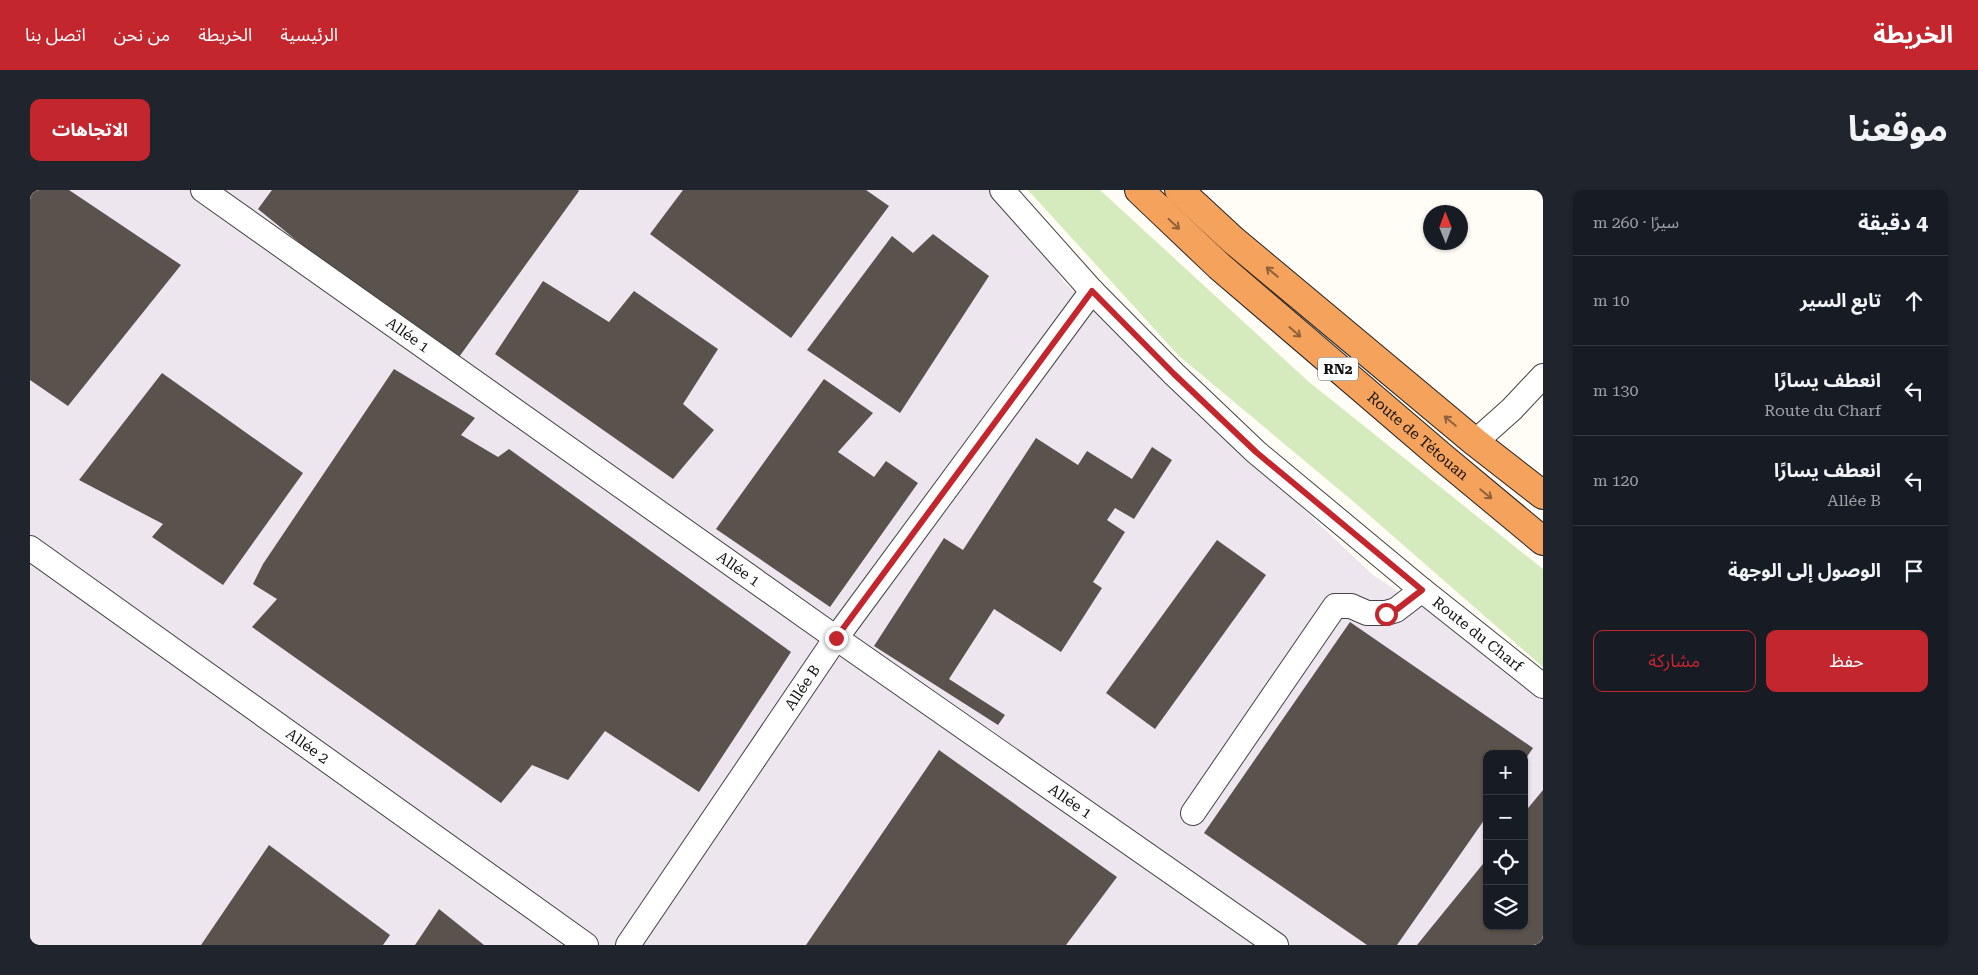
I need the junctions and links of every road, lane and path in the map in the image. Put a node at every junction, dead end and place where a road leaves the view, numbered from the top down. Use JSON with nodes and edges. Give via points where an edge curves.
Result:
{"nodes":[{"id":1,"x":202,"y":190,"type":"edge"},
{"id":2,"x":1002,"y":190,"type":"edge"},
{"id":3,"x":1139,"y":190,"type":"edge"},
{"id":4,"x":1179,"y":190,"type":"edge"},
{"id":5,"x":1092,"y":291,"type":"junction"},
{"id":6,"x":1543,"y":376,"type":"edge"},
{"id":7,"x":1476,"y":442,"type":"junction"},
{"id":8,"x":1543,"y":495,"type":"edge"},
{"id":9,"x":1543,"y":540,"type":"edge"},
{"id":10,"x":30,"y":548,"type":"edge"},
{"id":11,"x":1422,"y":590,"type":"junction"},
{"id":12,"x":836,"y":638,"type":"junction"},
{"id":13,"x":1543,"y":686,"type":"edge"},
{"id":14,"x":1193,"y":813,"type":"dead end"},
{"id":15,"x":586,"y":945,"type":"edge"},
{"id":16,"x":628,"y":945,"type":"edge"},
{"id":17,"x":1276,"y":945,"type":"edge"}],
"edges":[{"from":1,"to":12,"type":"street","name":"Allée 1"},
{"from":2,"to":5,"type":"street","name":"Route du Charf"},
{"from":3,"to":9,"type":"highway","name":"Route de Tétouan","number":"RN2","one_way":true,"via":[[1241,285]]},
{"from":7,"to":4,"type":"highway","number":"RN2","one_way":true,"via":[[1233,240]]},
{"from":5,"to":11,"type":"street","name":"Route du Charf","via":[[1256,452]]},
{"from":5,"to":12,"type":"street","name":"Allée B"},
{"from":6,"to":7,"type":"street"},
{"from":7,"to":8,"type":"highway","number":"RN2"},
{"from":10,"to":15,"type":"street","name":"Allée 2"},
{"from":11,"to":13,"type":"street","name":"Route du Charf"},
{"from":11,"to":14,"type":"street","via":[[1386,614],[1335,606]]},
{"from":12,"to":16,"type":"street","name":"Allée B"},
{"from":12,"to":17,"type":"street","name":"Allée 1"}]}
